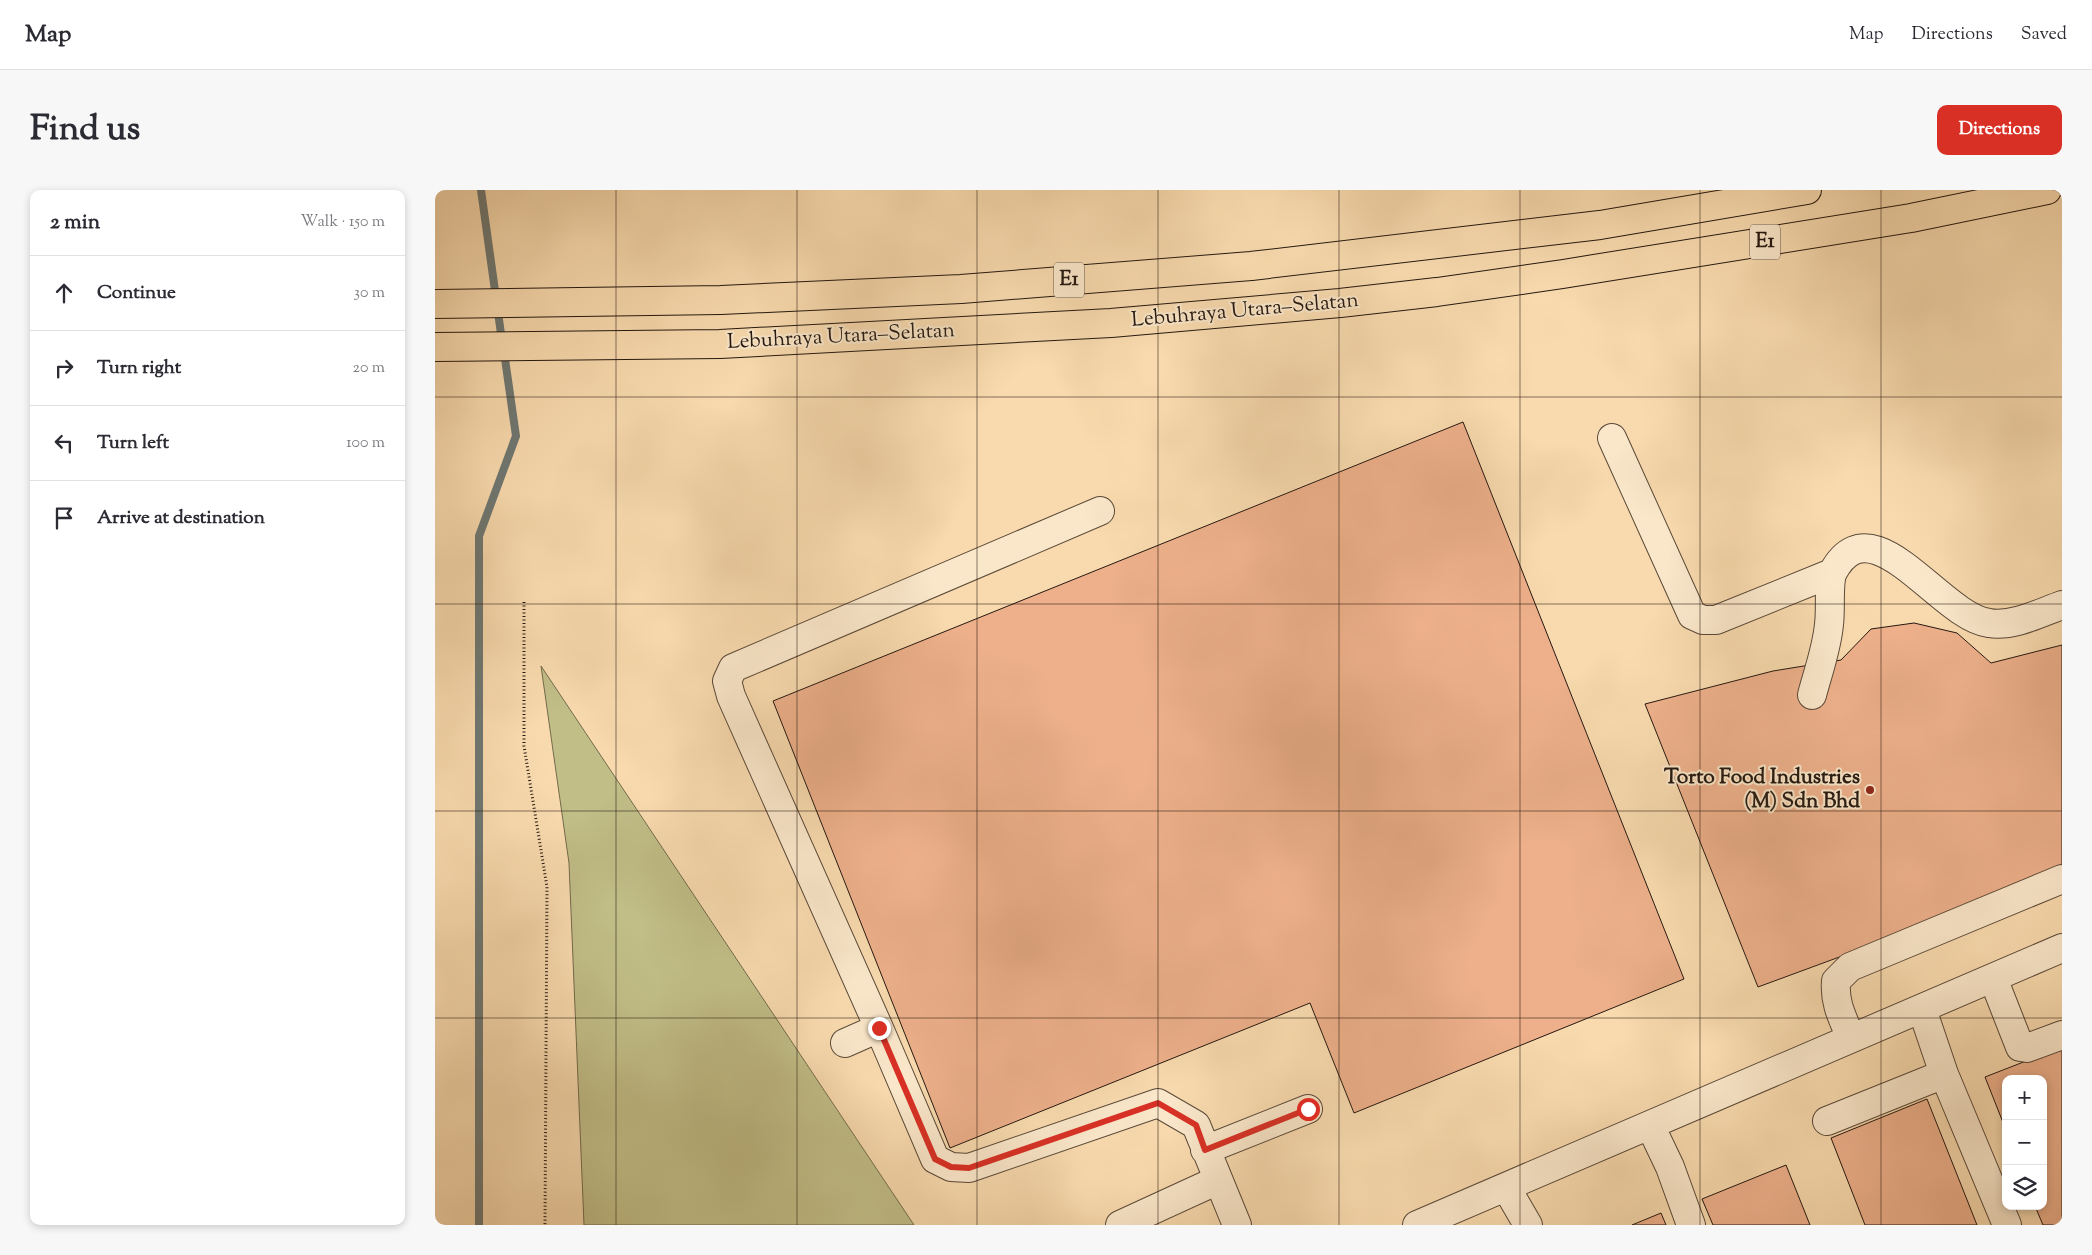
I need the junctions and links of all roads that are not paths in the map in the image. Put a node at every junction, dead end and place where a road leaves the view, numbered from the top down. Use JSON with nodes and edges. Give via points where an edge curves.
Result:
{"nodes":[{"id":1,"x":1807,"y":190,"type":"edge"},
{"id":2,"x":2047,"y":190,"type":"edge"},
{"id":3,"x":435,"y":304,"type":"edge"},
{"id":4,"x":435,"y":347,"type":"edge"},
{"id":5,"x":1612,"y":438,"type":"dead end"},
{"id":6,"x":1100,"y":510,"type":"dead end"},
{"id":7,"x":1832,"y":573,"type":"junction"},
{"id":8,"x":2062,"y":605,"type":"edge"},
{"id":9,"x":1812,"y":694,"type":"dead end"},
{"id":10,"x":2062,"y":879,"type":"edge"},
{"id":11,"x":2062,"y":948,"type":"edge"},
{"id":12,"x":1993,"y":978,"type":"junction"},
{"id":13,"x":1922,"y":1009,"type":"junction"},
{"id":14,"x":879,"y":1028,"type":"junction"},
{"id":15,"x":2062,"y":1035,"type":"edge"},
{"id":16,"x":1851,"y":1038,"type":"junction"},
{"id":17,"x":845,"y":1043,"type":"dead end"},
{"id":18,"x":1944,"y":1074,"type":"junction"},
{"id":19,"x":1308,"y":1109,"type":"dead end"},
{"id":20,"x":1827,"y":1121,"type":"dead end"},
{"id":21,"x":1650,"y":1125,"type":"junction"},
{"id":22,"x":1205,"y":1150,"type":"junction"},
{"id":23,"x":1218,"y":1180,"type":"junction"},
{"id":24,"x":1506,"y":1187,"type":"junction"},
{"id":25,"x":1120,"y":1225,"type":"edge"},
{"id":26,"x":1237,"y":1225,"type":"edge"},
{"id":27,"x":1417,"y":1225,"type":"edge"},
{"id":28,"x":1528,"y":1225,"type":"edge"},
{"id":29,"x":1691,"y":1225,"type":"edge"},
{"id":30,"x":2007,"y":1225,"type":"edge"}],
"edges":[{"from":1,"to":3,"type":"highway","name":"Lebuhraya Utara–Selatan","number":"E1","via":[[1600,225],[1251,266],[961,289],[721,300]]},
{"from":2,"to":4,"type":"highway","name":"Lebuhraya Utara–Selatan","number":"E1","via":[[1911,218],[1582,272],[1340,303],[1111,323],[720,344]]},
{"from":5,"to":7,"type":"street","via":[[1692,615],[1703,620],[1717,620]]},
{"from":6,"to":14,"type":"street","via":[[733,668],[727,681]]},
{"from":7,"to":8,"type":"street","via":[[1845,554],[1865,547],[1889,553],[1959,612],[1989,623],[2016,621]]},
{"from":7,"to":9,"type":"street","via":[[1829,626]]},
{"from":10,"to":16,"type":"street","via":[[1850,968],[1836,981],[1835,994]]},
{"from":11,"to":12,"type":"street"},
{"from":12,"to":13,"type":"street"},
{"from":12,"to":15,"type":"street","via":[[2020,1047],[2027,1048]]},
{"from":13,"to":16,"type":"street"},
{"from":13,"to":18,"type":"street"},
{"from":14,"to":17,"type":"street"},
{"from":14,"to":22,"type":"street","via":[[935,1159],[951,1167],[969,1168],[1158,1103],[1196,1125]]},
{"from":16,"to":21,"type":"street"},
{"from":18,"to":20,"type":"street"},
{"from":18,"to":30,"type":"street"},
{"from":19,"to":22,"type":"street"},
{"from":21,"to":24,"type":"street"},
{"from":21,"to":29,"type":"street","via":[[1670,1167]]},
{"from":22,"to":23,"type":"street"},
{"from":23,"to":25,"type":"street"},
{"from":23,"to":26,"type":"street"},
{"from":24,"to":27,"type":"street"},
{"from":24,"to":28,"type":"street"}]}
